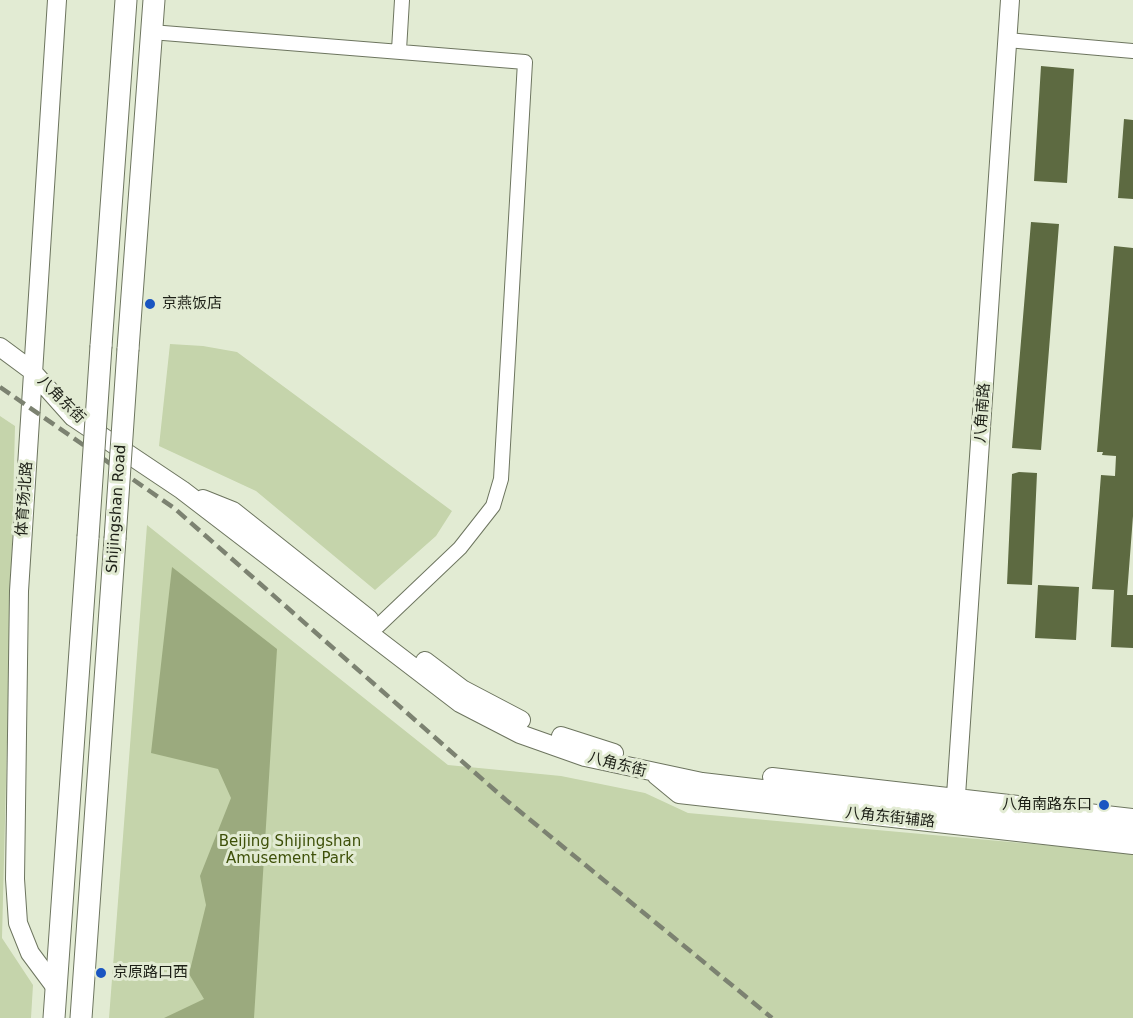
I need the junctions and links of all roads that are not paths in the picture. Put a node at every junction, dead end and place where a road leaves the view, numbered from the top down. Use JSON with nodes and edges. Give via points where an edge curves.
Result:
{"nodes":[{"id":1,"x":57,"y":0,"type":"edge"},
{"id":2,"x":126,"y":0,"type":"edge"},
{"id":3,"x":154,"y":0,"type":"edge"},
{"id":4,"x":402,"y":0,"type":"edge"},
{"id":5,"x":1010,"y":0,"type":"edge"},
{"id":6,"x":151,"y":33,"type":"junction"},
{"id":7,"x":1007,"y":40,"type":"junction"},
{"id":8,"x":399,"y":50,"type":"junction"},
{"id":9,"x":1133,"y":51,"type":"edge"},
{"id":10,"x":0,"y":347,"type":"edge"},
{"id":11,"x":32,"y":370,"type":"junction"},
{"id":12,"x":182,"y":490,"type":"junction"},
{"id":13,"x":378,"y":626,"type":"junction"},
{"id":14,"x":955,"y":812,"type":"junction"},
{"id":15,"x":1133,"y":818,"type":"edge"},
{"id":16,"x":1133,"y":832,"type":"edge"},
{"id":17,"x":1133,"y":845,"type":"edge"},
{"id":18,"x":56,"y":988,"type":"junction"},
{"id":19,"x":54,"y":1018,"type":"edge"},
{"id":20,"x":81,"y":1018,"type":"edge"}],
"edges":[{"from":1,"to":11,"type":"street","name":"体育场北路"},
{"from":2,"to":18,"type":"main road","name":"Shijingshan Road","bridge":true},
{"from":3,"to":6,"type":"main road","name":"Shijingshan Road"},
{"from":4,"to":8,"type":"street"},
{"from":5,"to":7,"type":"street","name":"八角南路"},
{"from":6,"to":8,"type":"street"},
{"from":6,"to":20,"type":"main road","name":"Shijingshan Road","bridge":true},
{"from":7,"to":9,"type":"street"},
{"from":7,"to":14,"type":"street","name":"八角南路"},
{"from":8,"to":13,"type":"street","via":[[525,62],[501,478],[493,506],[460,548]]},
{"from":10,"to":11,"type":"street","name":"八角东街"},
{"from":11,"to":12,"type":"street","name":"八角东街","via":[[74,417]]},
{"from":11,"to":18,"type":"street","name":"体育场北路","via":[[19,591],[15,879],[18,923],[30,953]]},
{"from":12,"to":13,"type":"street","name":"八角东街","via":[[233,511]]},
{"from":12,"to":14,"type":"street","name":"八角东街","via":[[460,703],[520,734],[585,758],[655,774]]},
{"from":13,"to":14,"type":"street","name":"八角东街","via":[[462,689],[525,723],[611,753]]},
{"from":14,"to":15,"type":"street","name":"八角东街"},
{"from":14,"to":16,"type":"street","name":"八角东街"},
{"from":14,"to":17,"type":"street","name":"八角东街辅路"},
{"from":18,"to":19,"type":"main road","name":"Shijingshan Road"}]}
